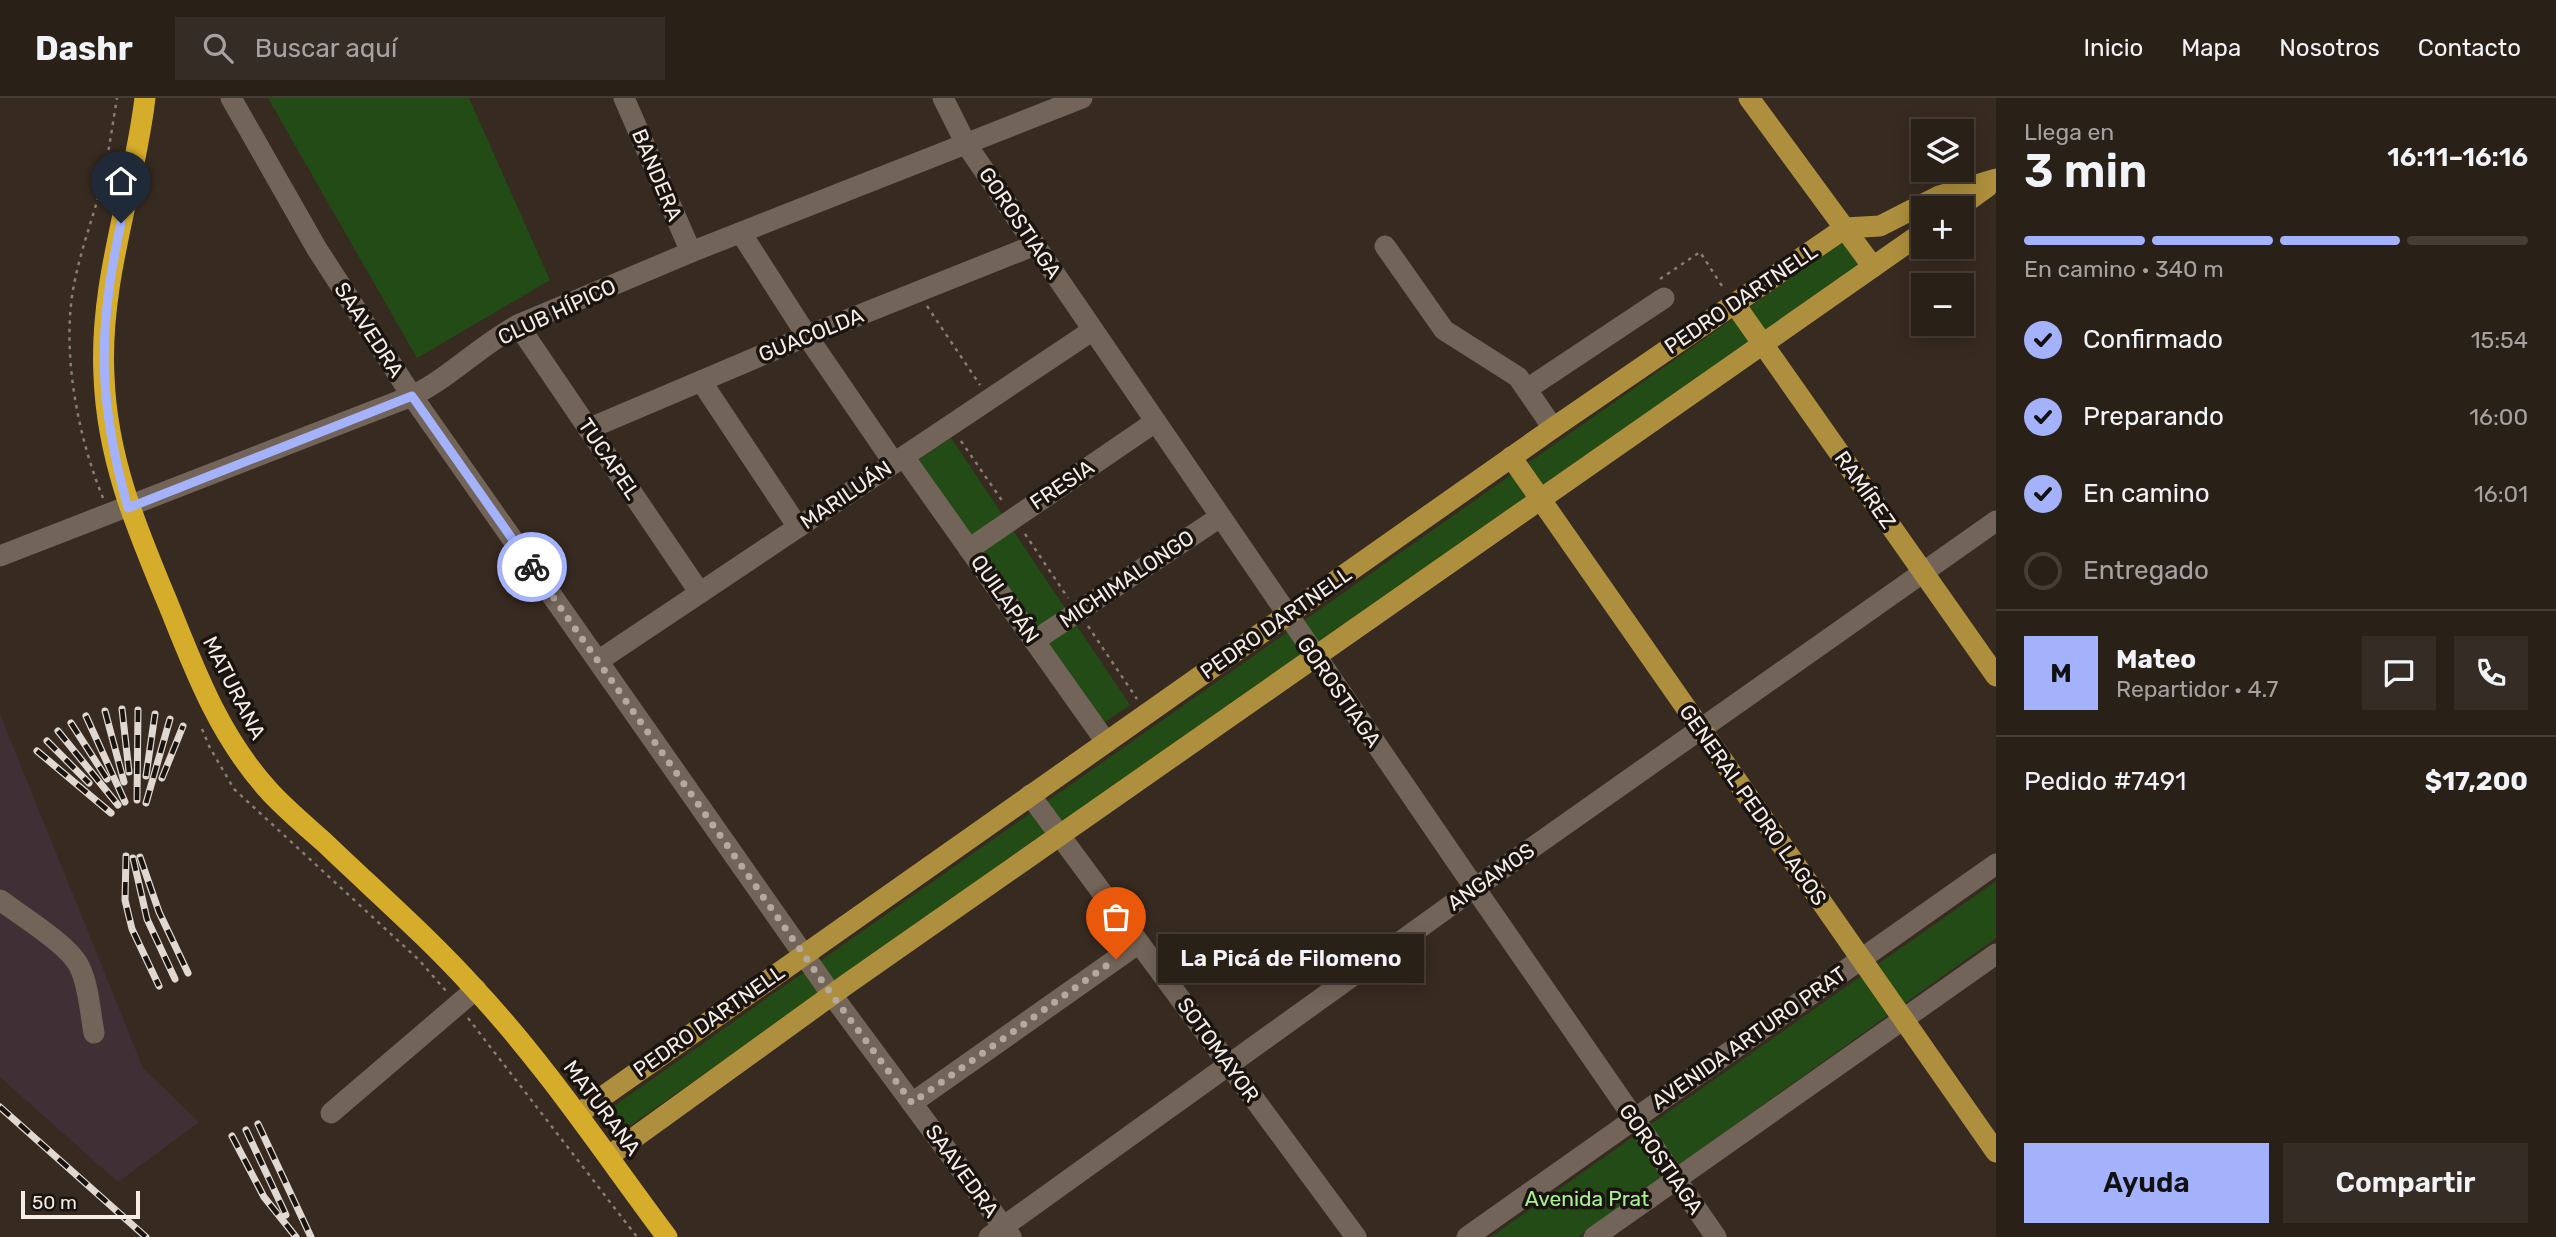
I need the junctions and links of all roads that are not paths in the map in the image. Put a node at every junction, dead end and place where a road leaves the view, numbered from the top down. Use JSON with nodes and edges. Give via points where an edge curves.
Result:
{"nodes":[{"id":1,"x":145,"y":98,"type":"edge"},
{"id":2,"x":231,"y":98,"type":"edge"},
{"id":3,"x":624,"y":98,"type":"edge"},
{"id":4,"x":943,"y":98,"type":"edge"},
{"id":5,"x":1082,"y":98,"type":"edge"},
{"id":6,"x":1749,"y":98,"type":"edge"},
{"id":7,"x":1765,"y":98,"type":"edge"},
{"id":8,"x":966,"y":144,"type":"junction"},
{"id":9,"x":1996,"y":180,"type":"edge"},
{"id":10,"x":1819,"y":193,"type":"junction"},
{"id":11,"x":1974,"y":196,"type":"edge"},
{"id":12,"x":1845,"y":228,"type":"junction"},
{"id":13,"x":741,"y":233,"type":"junction"},
{"id":14,"x":1911,"y":240,"type":"edge"},
{"id":15,"x":1035,"y":245,"type":"junction"},
{"id":16,"x":1385,"y":246,"type":"dead end"},
{"id":17,"x":1812,"y":250,"type":"junction"},
{"id":18,"x":691,"y":252,"type":"junction"},
{"id":19,"x":1873,"y":267,"type":"junction"},
{"id":20,"x":1664,"y":298,"type":"road end"},
{"id":21,"x":1734,"y":303,"type":"junction"},
{"id":22,"x":518,"y":325,"type":"junction"},
{"id":23,"x":1093,"y":330,"type":"junction"},
{"id":24,"x":807,"y":336,"type":"junction"},
{"id":25,"x":1762,"y":345,"type":"junction"},
{"id":26,"x":701,"y":382,"type":"junction"},
{"id":27,"x":1527,"y":389,"type":"junction"},
{"id":28,"x":412,"y":396,"type":"junction"},
{"id":29,"x":1155,"y":422,"type":"junction"},
{"id":30,"x":1553,"y":428,"type":"junction"},
{"id":31,"x":588,"y":429,"type":"junction"},
{"id":32,"x":1511,"y":457,"type":"junction"},
{"id":33,"x":899,"y":460,"type":"junction"},
{"id":34,"x":1541,"y":499,"type":"junction"},
{"id":35,"x":120,"y":511,"type":"junction"},
{"id":36,"x":1220,"y":517,"type":"junction"},
{"id":37,"x":1996,"y":522,"type":"edge"},
{"id":38,"x":798,"y":527,"type":"junction"},
{"id":39,"x":969,"y":549,"type":"junction"},
{"id":40,"x":0,"y":556,"type":"edge"},
{"id":41,"x":1923,"y":572,"type":"junction"},
{"id":42,"x":700,"y":593,"type":"junction"},
{"id":43,"x":1286,"y":615,"type":"junction"},
{"id":44,"x":1034,"y":641,"type":"junction"},
{"id":45,"x":1315,"y":657,"type":"junction"},
{"id":46,"x":598,"y":661,"type":"junction"},
{"id":47,"x":1996,"y":676,"type":"edge"},
{"id":48,"x":1701,"y":730,"type":"junction"},
{"id":49,"x":1106,"y":742,"type":"junction"},
{"id":50,"x":1030,"y":795,"type":"junction"},
{"id":51,"x":1060,"y":836,"type":"junction"},
{"id":52,"x":1996,"y":864,"type":"edge"},
{"id":53,"x":1475,"y":888,"type":"junction"},
{"id":54,"x":0,"y":900,"type":"edge"},
{"id":55,"x":1139,"y":943,"type":"junction"},
{"id":56,"x":805,"y":954,"type":"junction"},
{"id":57,"x":1996,"y":954,"type":"edge"},
{"id":58,"x":1861,"y":960,"type":"junction"},
{"id":59,"x":476,"y":989,"type":"junction"},
{"id":60,"x":832,"y":995,"type":"junction"},
{"id":61,"x":1904,"y":1020,"type":"junction"},
{"id":62,"x":94,"y":1033,"type":"dead end"},
{"id":63,"x":1228,"y":1064,"type":"junction"},
{"id":64,"x":912,"y":1103,"type":"junction"},
{"id":65,"x":331,"y":1113,"type":"dead end"},
{"id":66,"x":578,"y":1114,"type":"junction"},
{"id":67,"x":1633,"y":1120,"type":"junction"},
{"id":68,"x":1996,"y":1152,"type":"edge"},
{"id":69,"x":609,"y":1156,"type":"junction"},
{"id":70,"x":1676,"y":1179,"type":"junction"},
{"id":71,"x":1001,"y":1234,"type":"edge"},
{"id":72,"x":667,"y":1237,"type":"edge"},
{"id":73,"x":1356,"y":1237,"type":"edge"},
{"id":74,"x":1467,"y":1237,"type":"edge"},
{"id":75,"x":1594,"y":1237,"type":"edge"},
{"id":76,"x":1716,"y":1237,"type":"edge"}],
"edges":[{"from":1,"to":35,"type":"highway","name":"MATURANA","via":[[110,271],[103,343]]},
{"from":2,"to":28,"type":"street","name":"SAAVEDRA","via":[[317,249]]},
{"from":3,"to":18,"type":"street","name":"BANDERA"},
{"from":4,"to":8,"type":"street","name":"GOROSTIAGA"},
{"from":5,"to":8,"type":"street","name":"CLUB HÍPICO"},
{"from":6,"to":10,"type":"main road"},
{"from":7,"to":12,"type":"main road","via":[[1837,195]]},
{"from":8,"to":13,"type":"street","name":"CLUB HÍPICO"},
{"from":8,"to":15,"type":"street","name":"GOROSTIAGA"},
{"from":9,"to":11,"type":"main road"},
{"from":9,"to":12,"type":"main road","via":[[1939,196],[1880,226]]},
{"from":10,"to":12,"type":"main road"},
{"from":10,"to":17,"type":"main road","via":[[1822,224]]},
{"from":12,"to":17,"type":"main road","name":"PEDRO DARTNELL"},
{"from":12,"to":19,"type":"main road"},
{"from":13,"to":18,"type":"street","name":"CLUB HÍPICO"},
{"from":13,"to":24,"type":"street","name":"QUILAPÁN"},
{"from":14,"to":19,"type":"main road"},
{"from":15,"to":23,"type":"street","name":"GOROSTIAGA"},
{"from":15,"to":24,"type":"street","name":"GUACOLDA"},
{"from":16,"to":27,"type":"street","via":[[1444,330],[1518,377]]},
{"from":17,"to":21,"type":"main road","name":"PEDRO DARTNELL"},
{"from":18,"to":22,"type":"street","name":"CLUB HÍPICO"},
{"from":19,"to":25,"type":"main road"},
{"from":20,"to":27,"type":"street"},
{"from":21,"to":25,"type":"main road","name":"RAMÍREZ"},
{"from":21,"to":30,"type":"main road","name":"PEDRO DARTNELL"},
{"from":22,"to":28,"type":"street","name":"CLUB HÍPICO"},
{"from":22,"to":31,"type":"street","name":"TUCAPEL"},
{"from":23,"to":29,"type":"street","name":"GOROSTIAGA"},
{"from":23,"to":33,"type":"street","name":"MARILUÁN"},
{"from":24,"to":26,"type":"street","name":"GUACOLDA"},
{"from":24,"to":33,"type":"street","name":"QUILAPÁN"},
{"from":25,"to":34,"type":"main road"},
{"from":25,"to":41,"type":"main road","name":"RAMÍREZ"},
{"from":26,"to":31,"type":"street","name":"GUACOLDA"},
{"from":26,"to":38,"type":"street"},
{"from":27,"to":30,"type":"street"},
{"from":28,"to":35,"type":"street","name":"CLUB HÍPICO"},
{"from":28,"to":46,"type":"street","name":"SAAVEDRA"},
{"from":29,"to":36,"type":"street","name":"GOROSTIAGA"},
{"from":29,"to":39,"type":"street","name":"FRESIA"},
{"from":30,"to":32,"type":"main road","name":"PEDRO DARTNELL"},
{"from":31,"to":42,"type":"street","name":"TUCAPEL"},
{"from":32,"to":34,"type":"main road","name":"GENERAL PEDRO LAGOS"},
{"from":32,"to":43,"type":"main road","name":"PEDRO DARTNELL"},
{"from":33,"to":38,"type":"street","name":"MARILUÁN"},
{"from":33,"to":39,"type":"street","name":"QUILAPÁN"},
{"from":34,"to":45,"type":"main road"},
{"from":34,"to":48,"type":"main road","name":"GENERAL PEDRO LAGOS"},
{"from":35,"to":40,"type":"street","name":"CLUB HÍPICO"},
{"from":35,"to":59,"type":"highway","name":"MATURANA","via":[[221,727],[243,759],[272,794]]},
{"from":36,"to":43,"type":"street","name":"GOROSTIAGA"},
{"from":36,"to":44,"type":"street","name":"MICHIMALONGO"},
{"from":37,"to":41,"type":"street","name":"ANGAMOS"},
{"from":38,"to":42,"type":"street","name":"MARILUÁN"},
{"from":39,"to":44,"type":"street","name":"QUILAPÁN"},
{"from":41,"to":47,"type":"main road","name":"RAMÍREZ"},
{"from":41,"to":48,"type":"street","name":"ANGAMOS"},
{"from":42,"to":46,"type":"street","name":"MARILUÁN"},
{"from":43,"to":45,"type":"street","name":"GOROSTIAGA"},
{"from":43,"to":49,"type":"main road","name":"PEDRO DARTNELL"},
{"from":44,"to":49,"type":"street","name":"QUILAPÁN"},
{"from":45,"to":51,"type":"main road"},
{"from":45,"to":53,"type":"street","name":"GOROSTIAGA"},
{"from":46,"to":56,"type":"street","name":"SAAVEDRA"},
{"from":48,"to":53,"type":"street","name":"ANGAMOS"},
{"from":48,"to":58,"type":"main road","name":"GENERAL PEDRO LAGOS"},
{"from":49,"to":50,"type":"main road","name":"PEDRO DARTNELL"},
{"from":50,"to":51,"type":"street","name":"SOTOMAYOR"},
{"from":50,"to":56,"type":"main road","name":"PEDRO DARTNELL"},
{"from":51,"to":55,"type":"street","name":"SOTOMAYOR"},
{"from":51,"to":60,"type":"main road"},
{"from":52,"to":58,"type":"street","name":"AVENIDA ARTURO PRAT"},
{"from":53,"to":63,"type":"street","name":"ANGAMOS"},
{"from":53,"to":67,"type":"street","name":"GOROSTIAGA"},
{"from":54,"to":62,"type":"street","via":[[78,962]]},
{"from":55,"to":63,"type":"street","name":"SOTOMAYOR"},
{"from":55,"to":64,"type":"street"},
{"from":56,"to":60,"type":"street","name":"SAAVEDRA"},
{"from":56,"to":66,"type":"main road","name":"PEDRO DARTNELL"},
{"from":57,"to":61,"type":"street"},
{"from":58,"to":61,"type":"main road","name":"GENERAL PEDRO LAGOS"},
{"from":58,"to":67,"type":"street","name":"AVENIDA ARTURO PRAT"},
{"from":59,"to":65,"type":"street"},
{"from":59,"to":66,"type":"highway","name":"MATURANA"},
{"from":60,"to":64,"type":"street","name":"SAAVEDRA"},
{"from":60,"to":69,"type":"main road"},
{"from":61,"to":68,"type":"main road","name":"GENERAL PEDRO LAGOS"},
{"from":61,"to":70,"type":"street"},
{"from":63,"to":71,"type":"street","name":"ANGAMOS"},
{"from":63,"to":73,"type":"street","name":"SOTOMAYOR"},
{"from":64,"to":71,"type":"street","name":"SAAVEDRA"},
{"from":66,"to":69,"type":"highway","name":"MATURANA"},
{"from":67,"to":70,"type":"street","name":"GOROSTIAGA"},
{"from":67,"to":74,"type":"street","name":"AVENIDA ARTURO PRAT"},
{"from":69,"to":72,"type":"highway","name":"MATURANA"},
{"from":70,"to":75,"type":"street"},
{"from":70,"to":76,"type":"street","name":"GOROSTIAGA"}]}
